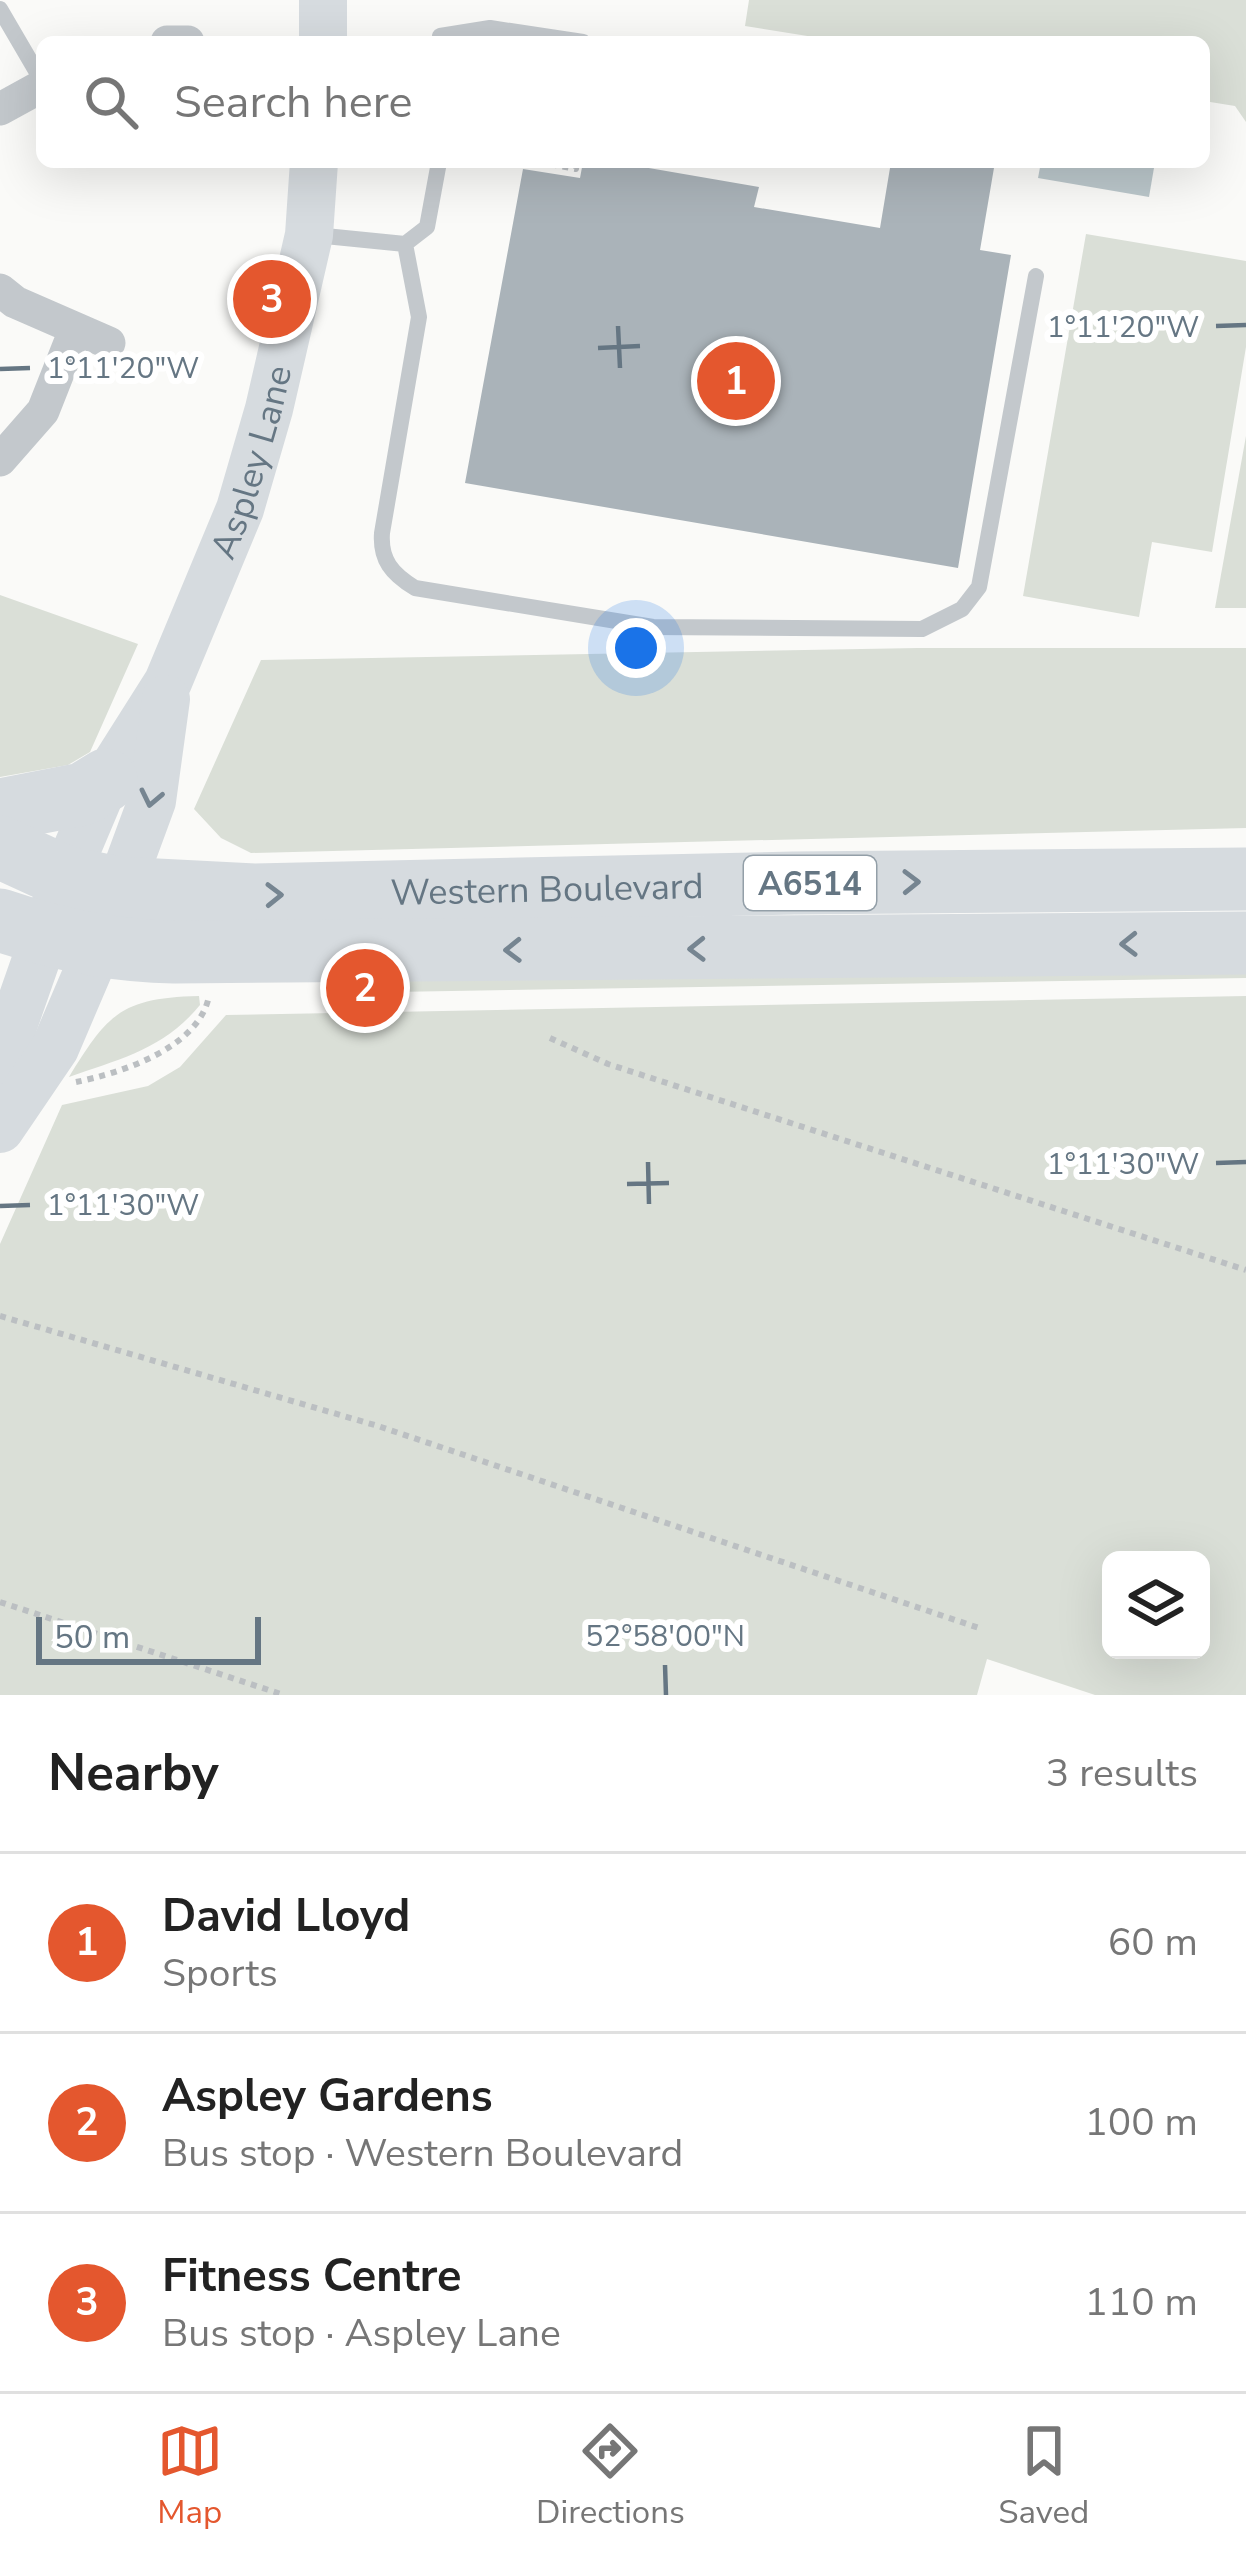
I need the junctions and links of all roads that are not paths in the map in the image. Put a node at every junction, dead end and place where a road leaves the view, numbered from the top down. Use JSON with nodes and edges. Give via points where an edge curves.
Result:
{"nodes":[{"id":1,"x":323,"y":0,"type":"edge"},
{"id":2,"x":0,"y":10,"type":"edge"},
{"id":3,"x":322,"y":36,"type":"edge"},
{"id":4,"x":454,"y":36,"type":"edge"},
{"id":5,"x":543,"y":36,"type":"edge"},
{"id":6,"x":36,"y":73,"type":"edge"},
{"id":7,"x":36,"y":87,"type":"edge"},
{"id":8,"x":0,"y":109,"type":"edge"},
{"id":9,"x":314,"y":168,"type":"edge"},
{"id":10,"x":439,"y":168,"type":"edge"},
{"id":11,"x":309,"y":235,"type":"junction"},
{"id":12,"x":405,"y":244,"type":"junction"},
{"id":13,"x":1036,"y":275,"type":"dead end"},
{"id":14,"x":0,"y":290,"type":"edge"},
{"id":15,"x":75,"y":330,"type":"junction"},
{"id":16,"x":109,"y":343,"type":"dead end"},
{"id":17,"x":2,"y":453,"type":"edge"},
{"id":18,"x":168,"y":682,"type":"junction"},
{"id":19,"x":106,"y":780,"type":"junction"},
{"id":20,"x":0,"y":810,"type":"edge"},
{"id":21,"x":0,"y":847,"type":"edge"},
{"id":22,"x":1246,"y":879,"type":"edge"},
{"id":23,"x":794,"y":883,"type":"junction"},
{"id":24,"x":66,"y":913,"type":"edge"},
{"id":25,"x":1246,"y":943,"type":"edge"},
{"id":26,"x":799,"y":948,"type":"junction"},
{"id":27,"x":0,"y":1064,"type":"edge"},
{"id":28,"x":0,"y":1129,"type":"edge"}],
"edges":[{"from":1,"to":3,"type":"main road"},
{"from":2,"to":6,"type":"lane"},
{"from":4,"to":5,"type":"lane","via":[[490,28]]},
{"from":7,"to":8,"type":"street"},
{"from":9,"to":11,"type":"main road","name":"Aspley Lane"},
{"from":10,"to":12,"type":"lane","via":[[428,227]]},
{"from":11,"to":12,"type":"lane"},
{"from":11,"to":18,"type":"main road","name":"Aspley Lane","via":[[240,509]]},
{"from":12,"to":13,"type":"lane","via":[[419,317],[382,533],[389,567],[415,588],[653,627],[922,629],[962,609],[979,587]]},
{"from":14,"to":15,"type":"street"},
{"from":15,"to":16,"type":"street"},
{"from":15,"to":17,"type":"street","via":[[44,411]]},
{"from":18,"to":19,"type":"main road","name":"Aspley Lane"},
{"from":18,"to":24,"type":"main road","name":"Aspley Lane","one_way":true,"via":[[152,801]]},
{"from":19,"to":20,"type":"highway","via":[[83,794]]},
{"from":19,"to":24,"type":"main road","name":"Aspley Lane"},
{"from":21,"to":24,"type":"highway","name":"Western Boulevard","number":"A6514"},
{"from":23,"to":22,"type":"highway","name":"Western Boulevard","number":"A6514","one_way":true},
{"from":24,"to":23,"type":"highway","name":"Western Boulevard","number":"A6514","one_way":true,"via":[[254,895]]},
{"from":23,"to":26,"type":"street"},
{"from":26,"to":24,"type":"highway","name":"Western Boulevard","number":"A6514","one_way":true,"via":[[191,953]]},
{"from":24,"to":27,"type":"main road","name":"Aspley Lane"},
{"from":24,"to":28,"type":"main road","name":"Aspley Lane","via":[[55,1048]]},
{"from":25,"to":26,"type":"highway","name":"Western Boulevard","number":"A6514","one_way":true}]}
